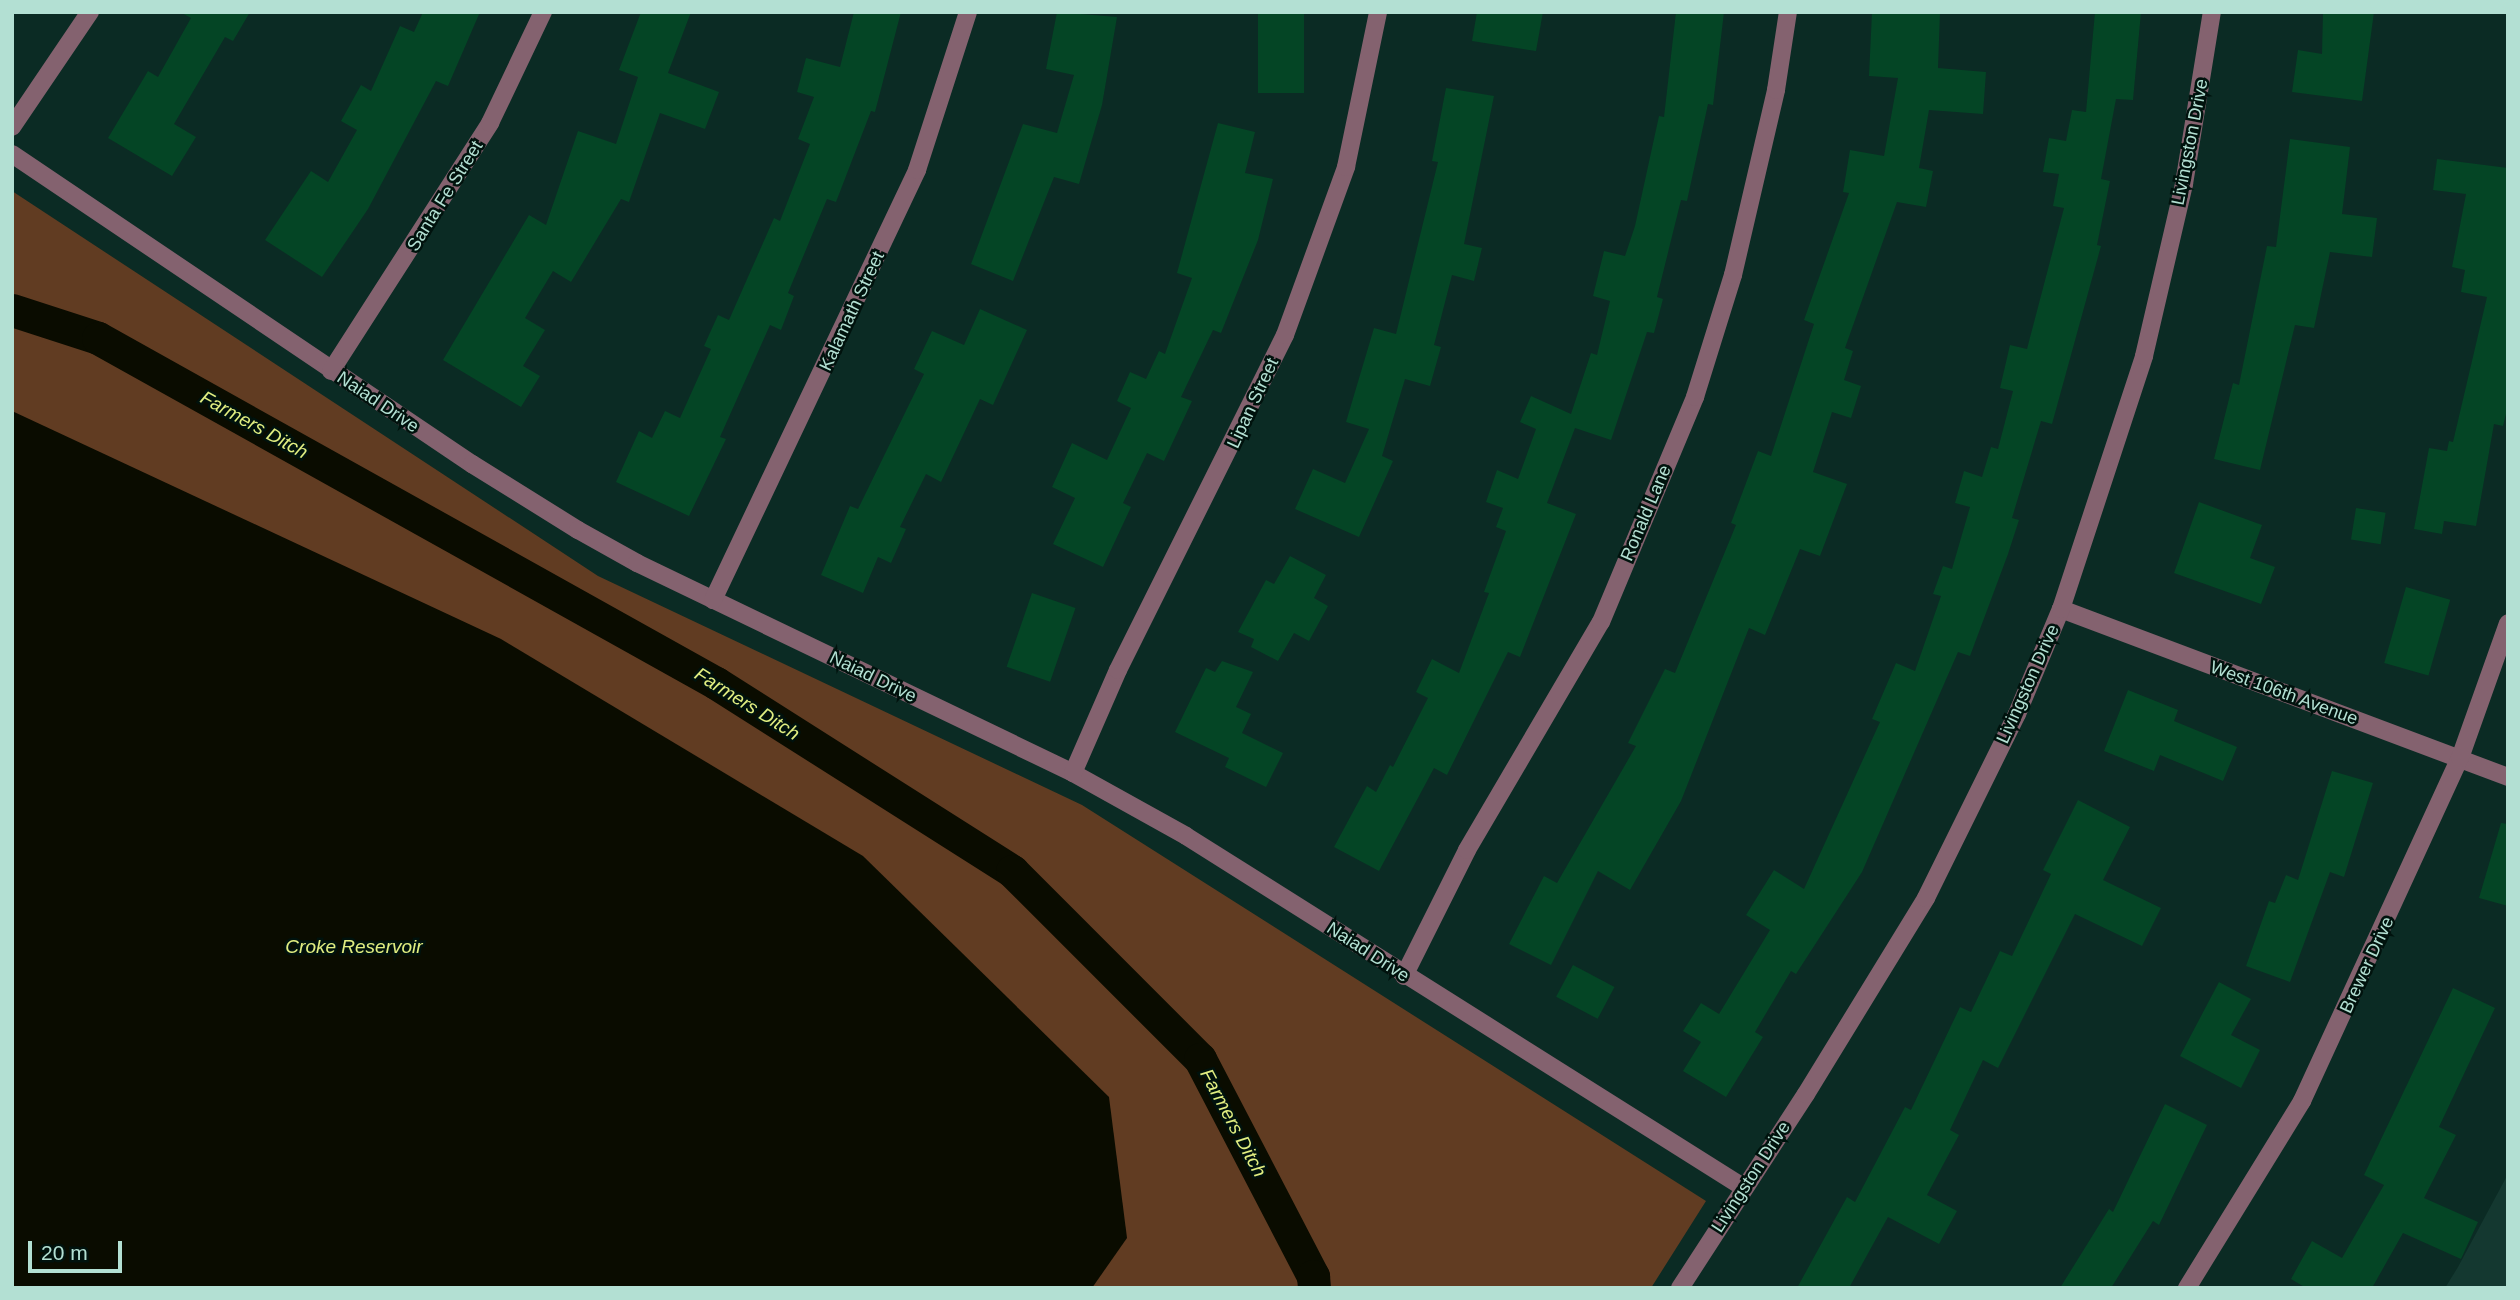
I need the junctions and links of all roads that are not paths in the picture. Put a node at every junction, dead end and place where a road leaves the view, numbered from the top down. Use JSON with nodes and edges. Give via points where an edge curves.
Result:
{"nodes":[{"id":1,"x":90,"y":12,"type":"edge"},
{"id":2,"x":543,"y":12,"type":"edge"},
{"id":3,"x":968,"y":12,"type":"edge"},
{"id":4,"x":1378,"y":12,"type":"edge"},
{"id":5,"x":1788,"y":12,"type":"edge"},
{"id":6,"x":2212,"y":12,"type":"edge"},
{"id":7,"x":12,"y":127,"type":"edge"},
{"id":8,"x":12,"y":154,"type":"edge"},
{"id":9,"x":331,"y":370,"type":"junction"},
{"id":10,"x":713,"y":600,"type":"junction"},
{"id":11,"x":2061,"y":609,"type":"junction"},
{"id":12,"x":2508,"y":623,"type":"edge"},
{"id":13,"x":2460,"y":758,"type":"junction"},
{"id":14,"x":1073,"y":773,"type":"junction"},
{"id":15,"x":2508,"y":777,"type":"edge"},
{"id":16,"x":1404,"y":976,"type":"junction"},
{"id":17,"x":1743,"y":1187,"type":"junction"},
{"id":18,"x":1680,"y":1288,"type":"edge"},
{"id":19,"x":2187,"y":1288,"type":"edge"}],
"edges":[{"from":1,"to":7,"type":"street"},
{"from":2,"to":9,"type":"street","name":"Santa Fe Street","via":[[490,123]]},
{"from":3,"to":10,"type":"street","name":"Kalamath Street","via":[[916,170]]},
{"from":4,"to":14,"type":"street","name":"Lipan Street","via":[[1346,167],[1285,335],[1118,670]]},
{"from":5,"to":16,"type":"street","name":"Ronald Lane","via":[[1776,90],[1733,275],[1695,397],[1601,622],[1467,850]]},
{"from":6,"to":11,"type":"street","name":"Livingston Drive","via":[[2184,184],[2144,356]]},
{"from":8,"to":9,"type":"street","name":"Naiad Drive"},
{"from":9,"to":10,"type":"street","name":"Naiad Drive","via":[[578,530]]},
{"from":10,"to":14,"type":"street","name":"Naiad Drive"},
{"from":11,"to":13,"type":"street","name":"West 106th Avenue"},
{"from":11,"to":17,"type":"street","name":"Livingston Drive","via":[[2017,714],[1926,898],[1821,1071]]},
{"from":12,"to":13,"type":"street","name":"Brewer Drive"},
{"from":13,"to":15,"type":"street","name":"West 106th Avenue"},
{"from":13,"to":19,"type":"street","name":"Brewer Drive","via":[[2302,1101]]},
{"from":14,"to":16,"type":"street","name":"Naiad Drive","via":[[1238,867]]},
{"from":16,"to":17,"type":"street","name":"Naiad Drive"},
{"from":17,"to":18,"type":"street","name":"Livingston Drive"}]}
